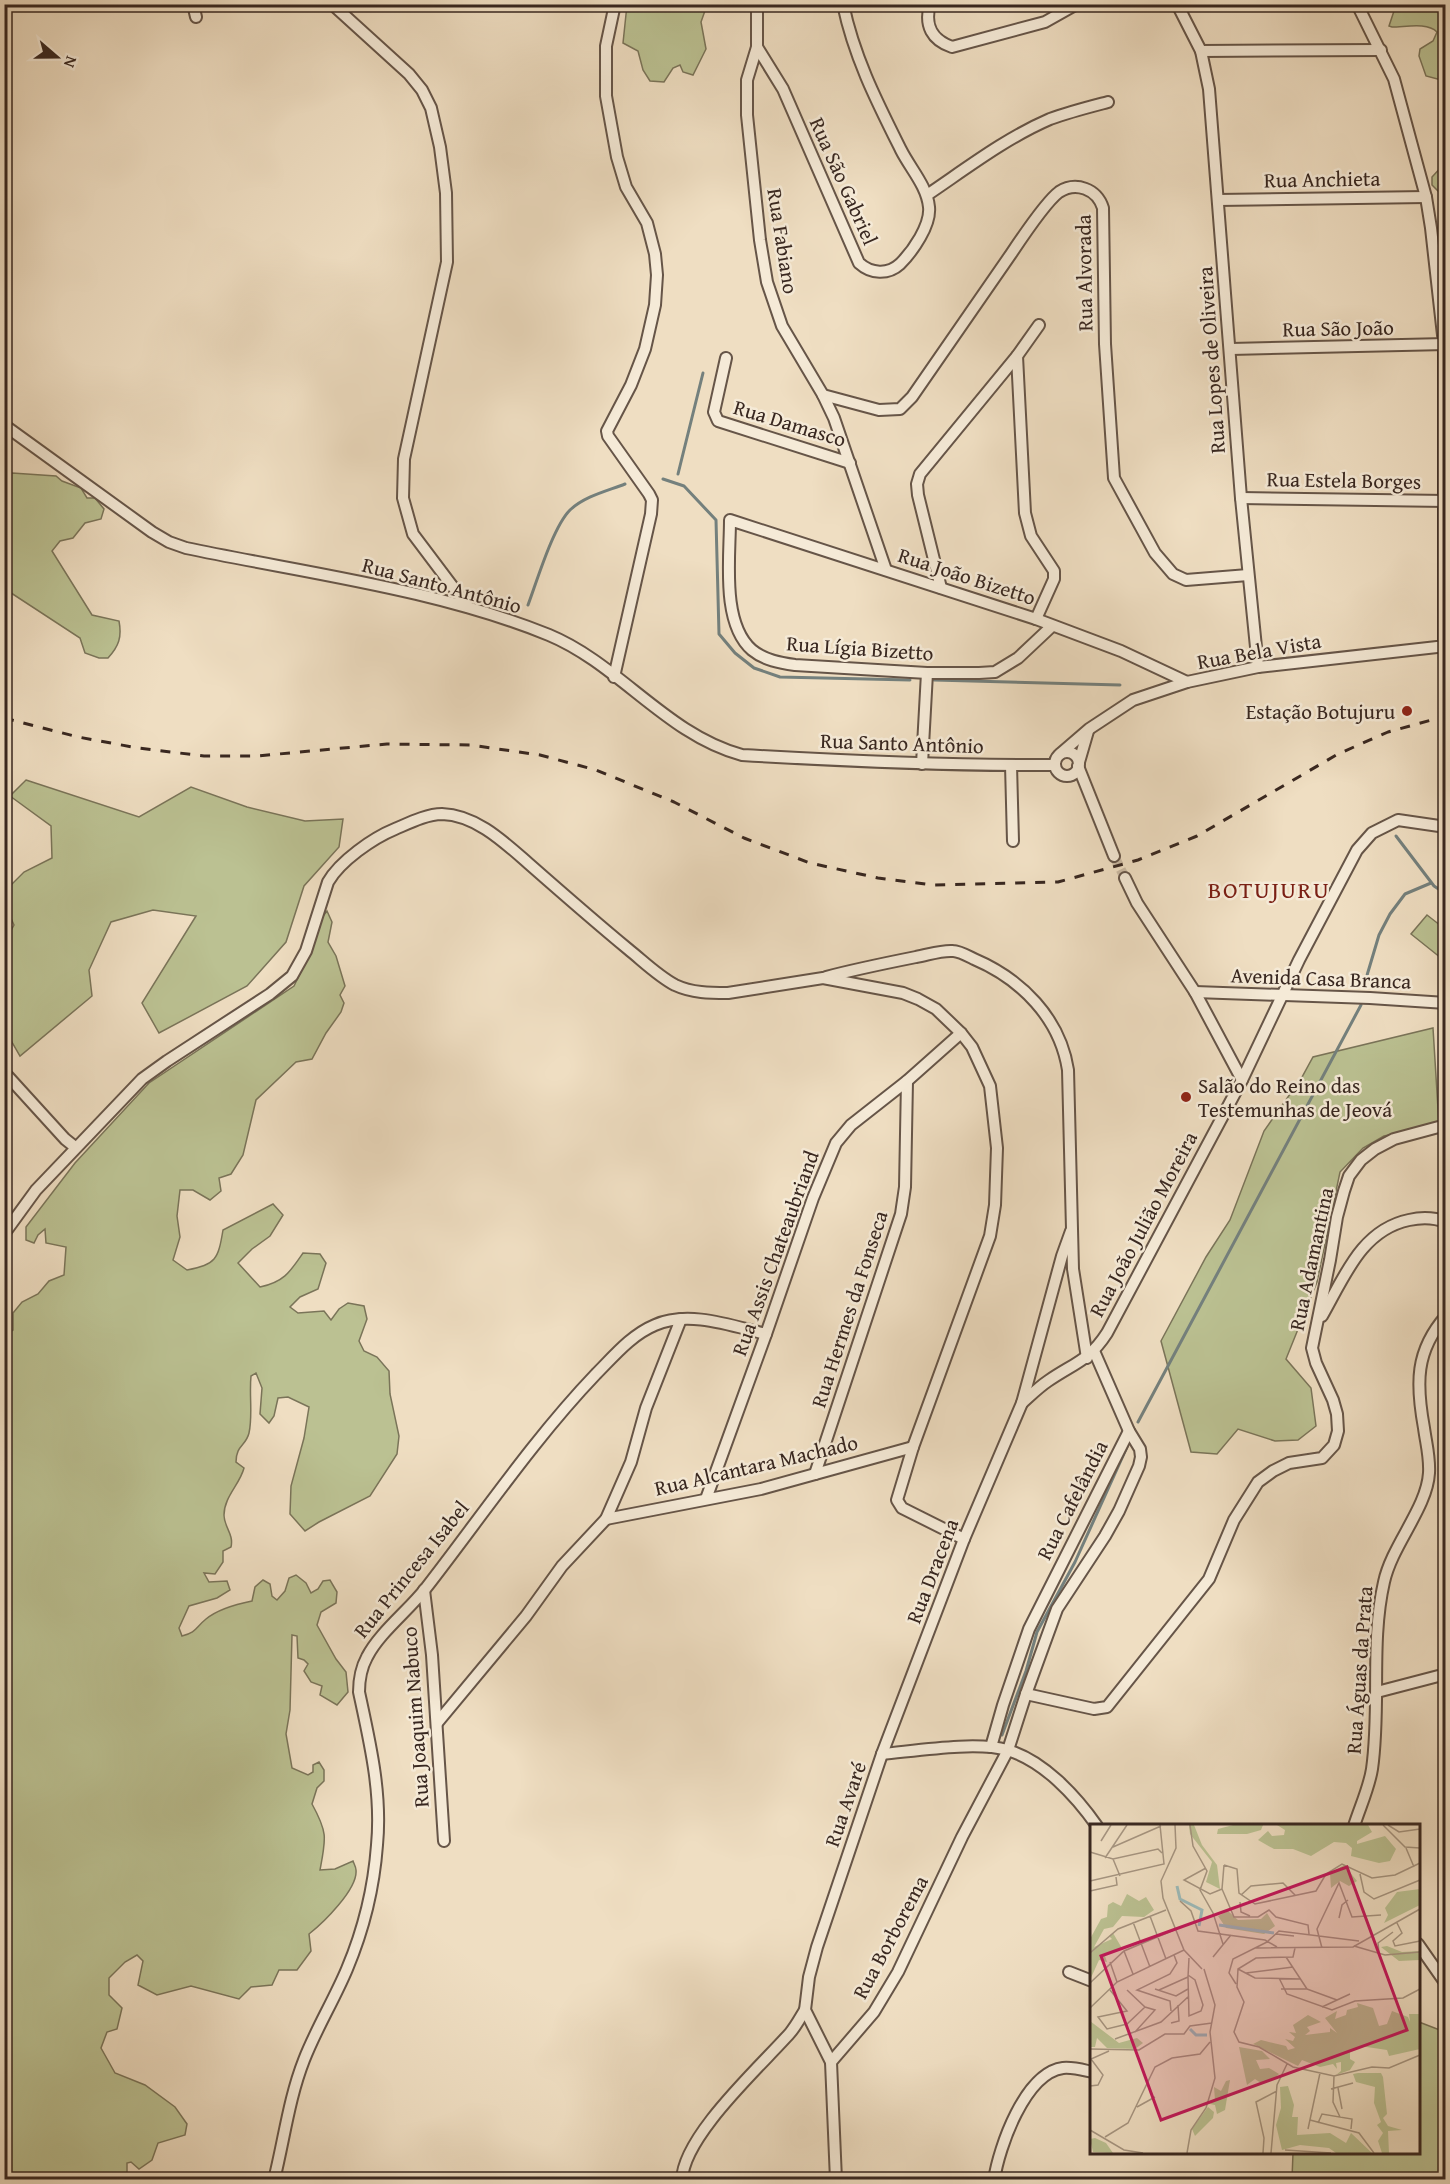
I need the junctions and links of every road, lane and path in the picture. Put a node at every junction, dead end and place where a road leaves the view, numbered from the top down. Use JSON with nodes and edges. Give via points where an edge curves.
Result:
{"nodes":[{"id":1,"x":193,"y":4,"type":"edge"},
{"id":2,"x":332,"y":4,"type":"edge"},
{"id":3,"x":615,"y":4,"type":"edge"},
{"id":4,"x":757,"y":4,"type":"edge"},
{"id":5,"x":843,"y":4,"type":"edge"},
{"id":6,"x":930,"y":4,"type":"edge"},
{"id":7,"x":1077,"y":4,"type":"edge"},
{"id":8,"x":1177,"y":4,"type":"edge"},
{"id":9,"x":1357,"y":4,"type":"edge"},
{"id":10,"x":196,"y":17,"type":"dead end"},
{"id":11,"x":757,"y":47,"type":"junction"},
{"id":12,"x":1381,"y":50,"type":"junction"},
{"id":13,"x":1202,"y":51,"type":"junction"},
{"id":14,"x":1108,"y":102,"type":"dead end"},
{"id":15,"x":927,"y":195,"type":"junction"},
{"id":16,"x":1426,"y":197,"type":"junction"},
{"id":17,"x":1218,"y":200,"type":"junction"},
{"id":18,"x":1039,"y":325,"type":"dead end"},
{"id":19,"x":1445,"y":344,"type":"edge"},
{"id":20,"x":1231,"y":349,"type":"junction"},
{"id":21,"x":1017,"y":356,"type":"junction"},
{"id":22,"x":726,"y":358,"type":"dead end"},
{"id":23,"x":823,"y":395,"type":"junction"},
{"id":24,"x":4,"y":425,"type":"edge"},
{"id":25,"x":850,"y":463,"type":"junction"},
{"id":26,"x":1241,"y":498,"type":"junction"},
{"id":27,"x":1445,"y":501,"type":"edge"},
{"id":28,"x":730,"y":520,"type":"joint"},
{"id":29,"x":886,"y":570,"type":"junction"},
{"id":30,"x":1248,"y":575,"type":"junction"},
{"id":31,"x":941,"y":588,"type":"junction"},
{"id":32,"x":468,"y":607,"type":"junction"},
{"id":33,"x":1036,"y":619,"type":"junction"},
{"id":34,"x":1052,"y":626,"type":"junction"},
{"id":35,"x":1445,"y":646,"type":"edge"},
{"id":36,"x":1258,"y":667,"type":"junction"},
{"id":37,"x":927,"y":673,"type":"junction"},
{"id":38,"x":615,"y":677,"type":"junction"},
{"id":39,"x":1187,"y":682,"type":"junction"},
{"id":40,"x":1089,"y":729,"type":"junction"},
{"id":41,"x":1060,"y":754,"type":"junction"},
{"id":42,"x":922,"y":764,"type":"junction"},
{"id":43,"x":1011,"y":765,"type":"junction"},
{"id":44,"x":1055,"y":765,"type":"junction"},
{"id":45,"x":1076,"y":768,"type":"junction"},
{"id":46,"x":1446,"y":827,"type":"edge"},
{"id":47,"x":1012,"y":841,"type":"dead end"},
{"id":48,"x":1114,"y":855,"type":"tunnel mouth"},
{"id":49,"x":1125,"y":878,"type":"tunnel mouth"},
{"id":50,"x":823,"y":978,"type":"junction"},
{"id":51,"x":1195,"y":992,"type":"junction"},
{"id":52,"x":1282,"y":996,"type":"junction"},
{"id":53,"x":1446,"y":1003,"type":"edge"},
{"id":54,"x":961,"y":1033,"type":"junction"},
{"id":55,"x":4,"y":1072,"type":"edge"},
{"id":56,"x":1242,"y":1080,"type":"junction"},
{"id":57,"x":908,"y":1081,"type":"junction"},
{"id":58,"x":1446,"y":1125,"type":"edge"},
{"id":59,"x":75,"y":1147,"type":"junction"},
{"id":60,"x":1446,"y":1222,"type":"edge"},
{"id":61,"x":1071,"y":1231,"type":"junction"},
{"id":62,"x":4,"y":1234,"type":"edge"},
{"id":63,"x":1446,"y":1316,"type":"edge"},
{"id":64,"x":681,"y":1319,"type":"junction"},
{"id":65,"x":1318,"y":1322,"type":"junction"},
{"id":66,"x":766,"y":1334,"type":"junction"},
{"id":67,"x":1090,"y":1355,"type":"junction"},
{"id":68,"x":1022,"y":1403,"type":"junction"},
{"id":69,"x":1129,"y":1431,"type":"junction"},
{"id":70,"x":913,"y":1447,"type":"junction"},
{"id":71,"x":815,"y":1474,"type":"junction"},
{"id":72,"x":706,"y":1499,"type":"junction"},
{"id":73,"x":606,"y":1519,"type":"junction"},
{"id":74,"x":964,"y":1539,"type":"junction"},
{"id":75,"x":424,"y":1590,"type":"junction"},
{"id":76,"x":1446,"y":1674,"type":"edge"},
{"id":77,"x":1377,"y":1692,"type":"junction"},
{"id":78,"x":1026,"y":1694,"type":"junction"},
{"id":79,"x":436,"y":1723,"type":"junction"},
{"id":80,"x":991,"y":1747,"type":"junction"},
{"id":81,"x":1008,"y":1750,"type":"junction"},
{"id":82,"x":882,"y":1754,"type":"junction"},
{"id":83,"x":1096,"y":1824,"type":"edge"},
{"id":84,"x":1355,"y":1824,"type":"edge"},
{"id":85,"x":444,"y":1841,"type":"dead end"},
{"id":86,"x":1420,"y":1945,"type":"edge"},
{"id":87,"x":1069,"y":1972,"type":"dead end"},
{"id":88,"x":1090,"y":1980,"type":"edge"},
{"id":89,"x":1446,"y":1984,"type":"edge"},
{"id":90,"x":806,"y":2010,"type":"junction"},
{"id":91,"x":791,"y":2031,"type":"junction"},
{"id":92,"x":814,"y":2031,"type":"junction"},
{"id":93,"x":831,"y":2062,"type":"junction"},
{"id":94,"x":1090,"y":2072,"type":"edge"},
{"id":95,"x":274,"y":2180,"type":"edge"},
{"id":96,"x":682,"y":2180,"type":"edge"},
{"id":97,"x":836,"y":2180,"type":"edge"},
{"id":98,"x":993,"y":2180,"type":"edge"}],
"edges":[{"from":1,"to":10,"type":"street"},
{"from":2,"to":32,"type":"street","via":[[422,90],[431,108],[440,147],[446,193],[447,262],[404,459],[403,498],[413,534]]},
{"from":3,"to":38,"type":"street","via":[[606,46],[606,96],[617,157],[626,187],[647,223],[657,275],[652,321],[639,367],[607,430],[652,500]]},
{"from":4,"to":11,"type":"street","name":"Rua Fabiano"},
{"from":5,"to":15,"type":"street","via":[[866,78]]},
{"from":6,"to":7,"type":"street","via":[[930,31],[952,47],[1045,22]]},
{"from":8,"to":13,"type":"street","name":"Rua Lopes de Oliveira"},
{"from":9,"to":12,"type":"street"},
{"from":11,"to":15,"type":"street","name":"Rua São Gabriel","via":[[783,89],[859,263],[870,270],[886,272],[901,263],[927,222]]},
{"from":11,"to":23,"type":"street","name":"Rua Fabiano","via":[[747,80],[747,115],[767,282],[782,326]]},
{"from":12,"to":13,"type":"street"},
{"from":12,"to":16,"type":"street","via":[[1400,97]]},
{"from":13,"to":17,"type":"street","name":"Rua Lopes de Oliveira"},
{"from":14,"to":15,"type":"street","via":[[1034,126]]},
{"from":16,"to":17,"type":"street","name":"Rua Anchieta"},
{"from":16,"to":19,"type":"street"},
{"from":17,"to":20,"type":"street","name":"Rua Lopes de Oliveira"},
{"from":18,"to":21,"type":"street"},
{"from":19,"to":20,"type":"street","name":"Rua São João"},
{"from":19,"to":27,"type":"street"},
{"from":20,"to":26,"type":"street","name":"Rua Lopes de Oliveira"},
{"from":21,"to":31,"type":"street","via":[[920,474],[918,495]]},
{"from":21,"to":33,"type":"street","via":[[1025,513],[1031,536],[1054,571]]},
{"from":22,"to":25,"type":"street","name":"Rua Damasco","via":[[714,412],[718,421]]},
{"from":23,"to":25,"type":"street","name":"Rua Fabiano"},
{"from":23,"to":30,"type":"street","name":"Rua Alvorada","via":[[879,410],[900,409],[1057,194],[1070,187],[1084,188],[1097,196],[1103,208],[1105,344],[1112,464],[1118,487],[1155,553],[1179,578]]},
{"from":24,"to":32,"type":"street","name":"Rua Santo Antônio","via":[[169,542]]},
{"from":25,"to":29,"type":"street","name":"Rua Fabiano"},
{"from":26,"to":27,"type":"street","name":"Rua Estela Borges"},
{"from":26,"to":30,"type":"street","name":"Rua Lopes de Oliveira"},
{"from":27,"to":35,"type":"street"},
{"from":28,"to":29,"type":"street","name":"Rua João Bizetto"},
{"from":28,"to":37,"type":"street","name":"Rua Lígia Bizetto","via":[[734,623],[741,639],[753,651],[795,665]]},
{"from":29,"to":31,"type":"street","name":"Rua João Bizetto"},
{"from":30,"to":36,"type":"street","name":"Rua Lopes de Oliveira"},
{"from":31,"to":33,"type":"street","name":"Rua João Bizetto"},
{"from":32,"to":38,"type":"street","name":"Rua Santo Antônio","via":[[548,635]]},
{"from":33,"to":34,"type":"street","name":"Rua João Bizetto"},
{"from":34,"to":37,"type":"street","name":"Rua Lígia Bizetto","via":[[1018,658],[995,672]]},
{"from":34,"to":39,"type":"street","name":"Rua João Bizetto","via":[[1121,651]]},
{"from":35,"to":36,"type":"street","name":"Rua Bela Vista"},
{"from":36,"to":39,"type":"street","name":"Rua Bela Vista"},
{"from":37,"to":42,"type":"street"},
{"from":38,"to":42,"type":"street","name":"Rua Santo Antônio","via":[[725,751]]},
{"from":39,"to":40,"type":"street","name":"Rua Bela Vista","via":[[1133,700]]},
{"from":40,"to":41,"type":"street","name":"Rua Bela Vista"},
{"from":40,"to":45,"type":"street"},
{"from":41,"to":44,"type":"street","name":"Rua Bela Vista"},
{"from":41,"to":45,"type":"street","via":[[1072,753]]},
{"from":42,"to":43,"type":"street","name":"Rua Santo Antônio"},
{"from":43,"to":44,"type":"street","name":"Rua Santo Antônio"},
{"from":43,"to":47,"type":"street"},
{"from":44,"to":45,"type":"street","via":[[1059,773],[1067,776]]},
{"from":45,"to":48,"type":"street"},
{"from":46,"to":52,"type":"street","name":"Rua João Julião Moreira","via":[[1398,820],[1372,833],[1343,873]]},
{"from":49,"to":51,"type":"street"},
{"from":50,"to":54,"type":"street","via":[[903,993],[936,1009]]},
{"from":50,"to":59,"type":"street","via":[[728,993],[682,988],[665,980],[501,839],[466,820],[434,814],[386,833],[346,861],[328,882],[306,951],[292,976],[142,1079]]},
{"from":50,"to":61,"type":"street","via":[[954,951],[996,968],[1039,1006],[1058,1033],[1068,1070]]},
{"from":51,"to":52,"type":"street","name":"Avenida Casa Branca"},
{"from":51,"to":56,"type":"street"},
{"from":52,"to":53,"type":"street","name":"Avenida Casa Branca"},
{"from":52,"to":56,"type":"street","name":"Rua João Julião Moreira"},
{"from":54,"to":57,"type":"street","name":"Rua Assis Chateaubriand"},
{"from":54,"to":70,"type":"street","via":[[990,1086],[997,1148],[995,1204],[990,1236]]},
{"from":55,"to":59,"type":"street"},
{"from":56,"to":67,"type":"street","name":"Rua João Julião Moreira","via":[[1107,1333]]},
{"from":57,"to":66,"type":"street","name":"Rua Assis Chateaubriand","via":[[850,1125],[836,1143],[813,1197]]},
{"from":57,"to":71,"type":"street","name":"Rua Hermes da Fonseca","via":[[901,1214]]},
{"from":58,"to":65,"type":"street","name":"Rua Adamantina","via":[[1394,1139],[1361,1160],[1349,1176],[1337,1217]]},
{"from":59,"to":62,"type":"street","via":[[36,1190]]},
{"from":60,"to":65,"type":"street","via":[[1418,1218],[1387,1227],[1373,1236]]},
{"from":61,"to":67,"type":"street","via":[[1078,1312]]},
{"from":61,"to":68,"type":"street","name":"Rua Dracena"},
{"from":63,"to":77,"type":"street","name":"Rua Águas da Prata","via":[[1429,1340],[1419,1370],[1429,1474],[1424,1495],[1390,1560],[1384,1580],[1378,1609]]},
{"from":64,"to":66,"type":"street","name":"Rua Princesa Isabel"},
{"from":64,"to":73,"type":"street","via":[[646,1407],[631,1462]]},
{"from":64,"to":75,"type":"street","name":"Rua Princesa Isabel","via":[[643,1331],[581,1391]]},
{"from":65,"to":78,"type":"street","name":"Rua Adamantina","via":[[1312,1348],[1339,1424],[1329,1450],[1322,1458],[1289,1463],[1258,1482],[1234,1520],[1209,1579],[1107,1707],[1094,1709]]},
{"from":66,"to":72,"type":"street","name":"Rua Assis Chateaubriand"},
{"from":67,"to":68,"type":"street","name":"Rua Dracena"},
{"from":67,"to":69,"type":"street"},
{"from":68,"to":74,"type":"street","name":"Rua Dracena"},
{"from":69,"to":78,"type":"street","name":"Rua Cafelândia","via":[[1140,1449],[1139,1466],[1106,1536],[1060,1604]]},
{"from":69,"to":80,"type":"street","name":"Rua Cafelândia","via":[[1029,1629]]},
{"from":70,"to":71,"type":"street","name":"Rua Alcantara Machado"},
{"from":70,"to":74,"type":"street","via":[[898,1503]]},
{"from":71,"to":72,"type":"street","name":"Rua Alcantara Machado"},
{"from":72,"to":73,"type":"street","name":"Rua Alcantara Machado"},
{"from":73,"to":79,"type":"street","via":[[562,1566],[526,1616]]},
{"from":74,"to":82,"type":"street","name":"Rua Dracena"},
{"from":75,"to":79,"type":"street","name":"Rua Joaquim Nabuco"},
{"from":75,"to":95,"type":"street","name":"Rua Princesa Isabel","via":[[378,1641],[362,1668],[359,1692],[374,1766],[378,1812],[375,1862],[347,1967],[303,2061]]},
{"from":76,"to":77,"type":"street"},
{"from":77,"to":84,"type":"street","name":"Rua Águas da Prata","via":[[1372,1771]]},
{"from":78,"to":81,"type":"street","name":"Rua Cafelândia"},
{"from":79,"to":85,"type":"street","name":"Rua Joaquim Nabuco"},
{"from":80,"to":81,"type":"street","name":"Rua Avaré"},
{"from":80,"to":82,"type":"street","name":"Rua Avaré"},
{"from":81,"to":83,"type":"street","name":"Rua Avaré","via":[[1058,1780]]},
{"from":81,"to":93,"type":"street","name":"Rua Borborema","via":[[894,1981],[874,2012]]},
{"from":82,"to":90,"type":"street","name":"Rua Avaré","via":[[817,1947]]},
{"from":86,"to":89,"type":"street"},
{"from":87,"to":88,"type":"street"},
{"from":90,"to":91,"type":"street"},
{"from":90,"to":92,"type":"street","name":"Rua Avaré"},
{"from":91,"to":92,"type":"street"},
{"from":91,"to":96,"type":"street","via":[[715,2115],[691,2149]]},
{"from":92,"to":93,"type":"street","name":"Rua Avaré"},
{"from":93,"to":97,"type":"street"},
{"from":94,"to":98,"type":"street","via":[[1062,2068],[1040,2079],[1006,2136]]}]}
